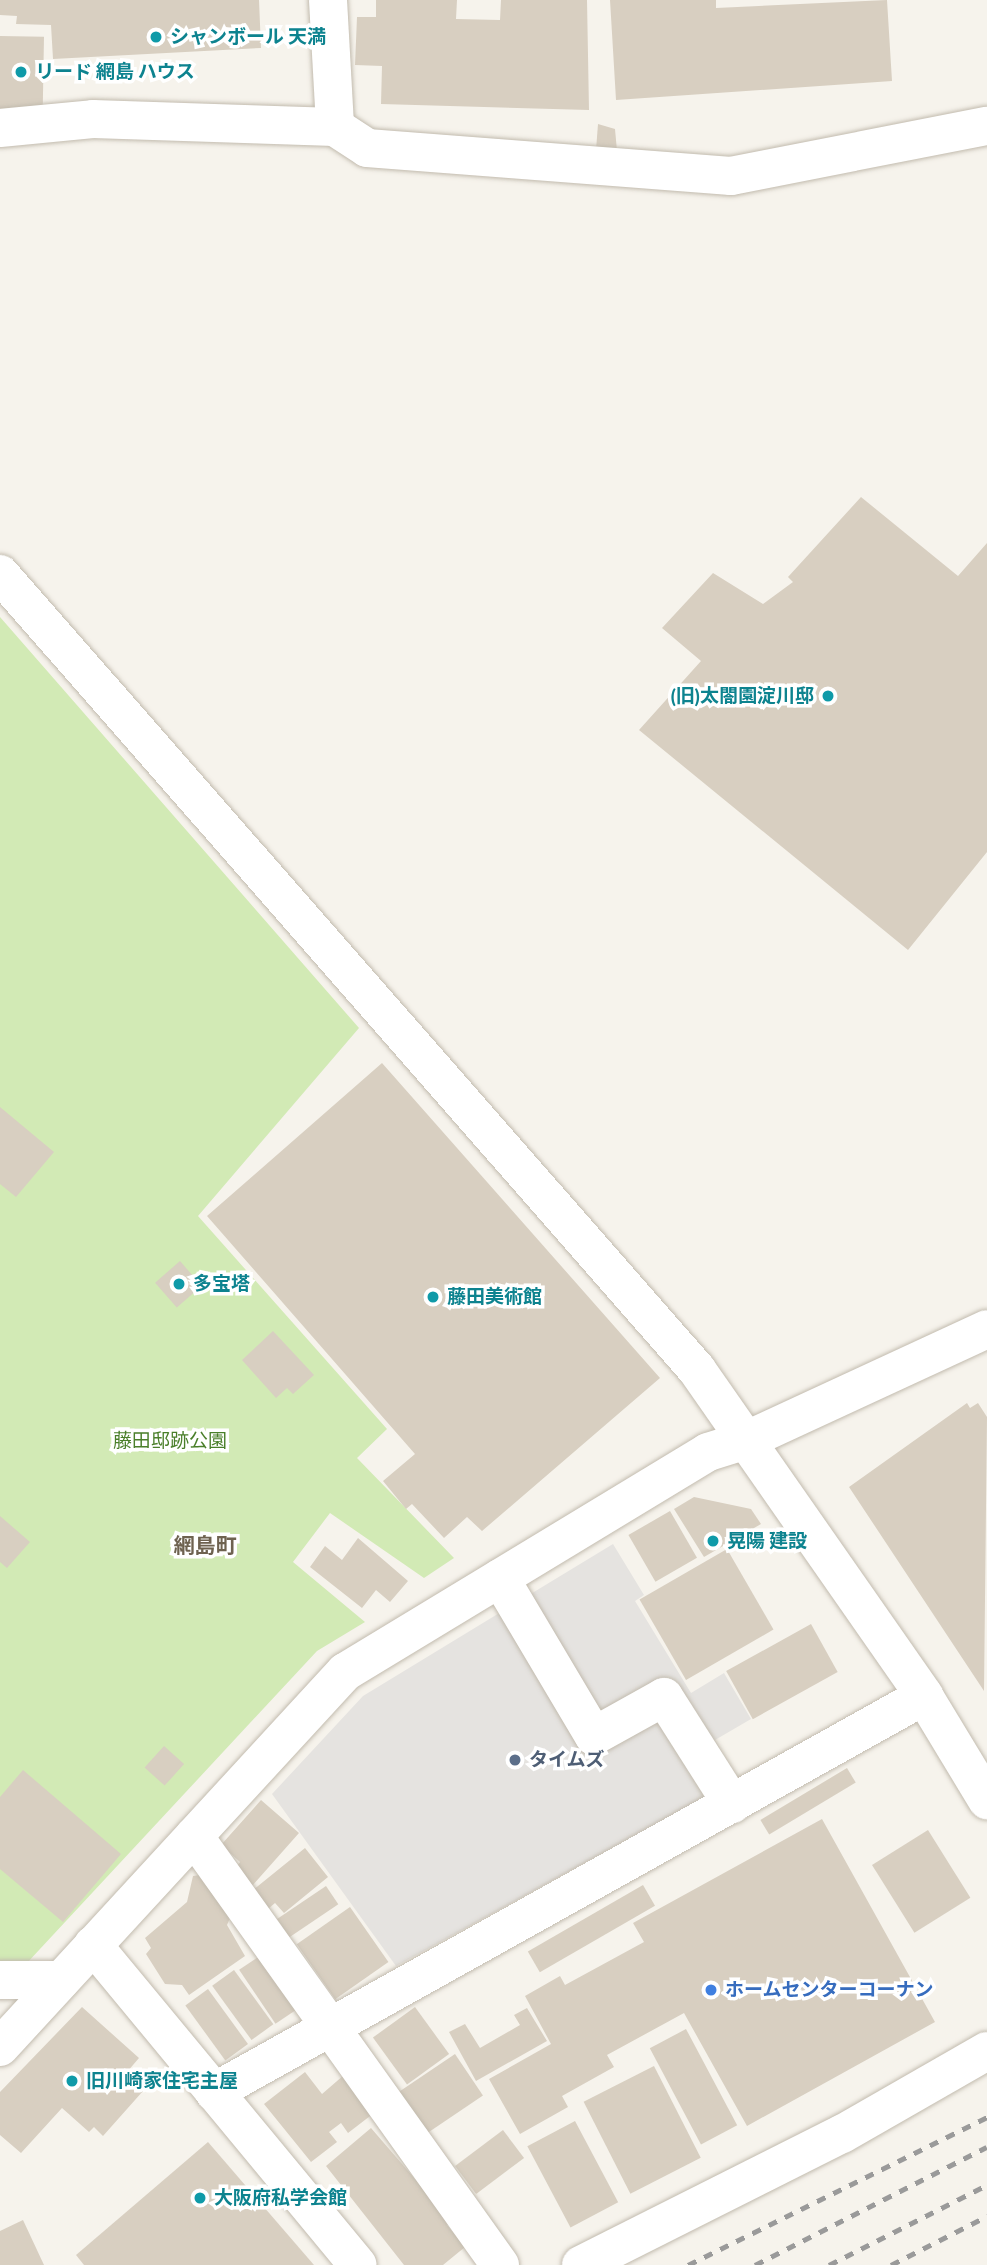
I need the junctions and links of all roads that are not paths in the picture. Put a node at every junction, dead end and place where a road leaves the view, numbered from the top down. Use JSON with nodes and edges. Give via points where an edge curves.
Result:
{"nodes":[{"id":1,"x":328,"y":0,"type":"edge"},
{"id":2,"x":987,"y":126,"type":"edge"},
{"id":3,"x":335,"y":127,"type":"junction"},
{"id":4,"x":0,"y":128,"type":"edge"},
{"id":5,"x":0,"y":574,"type":"edge"},
{"id":6,"x":987,"y":1329,"type":"edge"},
{"id":7,"x":747,"y":1440,"type":"junction"},
{"id":8,"x":500,"y":1578,"type":"junction"},
{"id":9,"x":925,"y":1696,"type":"junction"},
{"id":10,"x":987,"y":1800,"type":"edge"},
{"id":11,"x":732,"y":1804,"type":"junction"},
{"id":12,"x":194,"y":1836,"type":"junction"},
{"id":13,"x":93,"y":1945,"type":"junction"},
{"id":14,"x":0,"y":1980,"type":"edge"},
{"id":15,"x":61,"y":1980,"type":"junction"},
{"id":16,"x":331,"y":2027,"type":"junction"},
{"id":17,"x":0,"y":2047,"type":"edge"},
{"id":18,"x":987,"y":2051,"type":"edge"},
{"id":19,"x":214,"y":2092,"type":"junction"},
{"id":20,"x":358,"y":2265,"type":"edge"},
{"id":21,"x":500,"y":2265,"type":"edge"},
{"id":22,"x":581,"y":2265,"type":"edge"}],
"edges":[{"from":1,"to":3,"type":"street"},
{"from":2,"to":3,"type":"street","via":[[731,176],[367,148]]},
{"from":3,"to":4,"type":"street","via":[[93,118]]},
{"from":5,"to":7,"type":"street","via":[[697,1370]]},
{"from":6,"to":7,"type":"street"},
{"from":7,"to":8,"type":"street","via":[[708,1452]]},
{"from":7,"to":9,"type":"street"},
{"from":8,"to":11,"type":"street","via":[[594,1736],[664,1697]]},
{"from":8,"to":12,"type":"street","via":[[345,1672]]},
{"from":9,"to":10,"type":"street"},
{"from":9,"to":11,"type":"street"},
{"from":11,"to":16,"type":"street"},
{"from":12,"to":13,"type":"street"},
{"from":12,"to":16,"type":"street"},
{"from":13,"to":15,"type":"street"},
{"from":13,"to":19,"type":"street"},
{"from":14,"to":15,"type":"street"},
{"from":15,"to":17,"type":"street"},
{"from":16,"to":19,"type":"street"},
{"from":16,"to":21,"type":"street"},
{"from":18,"to":22,"type":"street","via":[[842,2134]]},
{"from":19,"to":20,"type":"street"}]}
